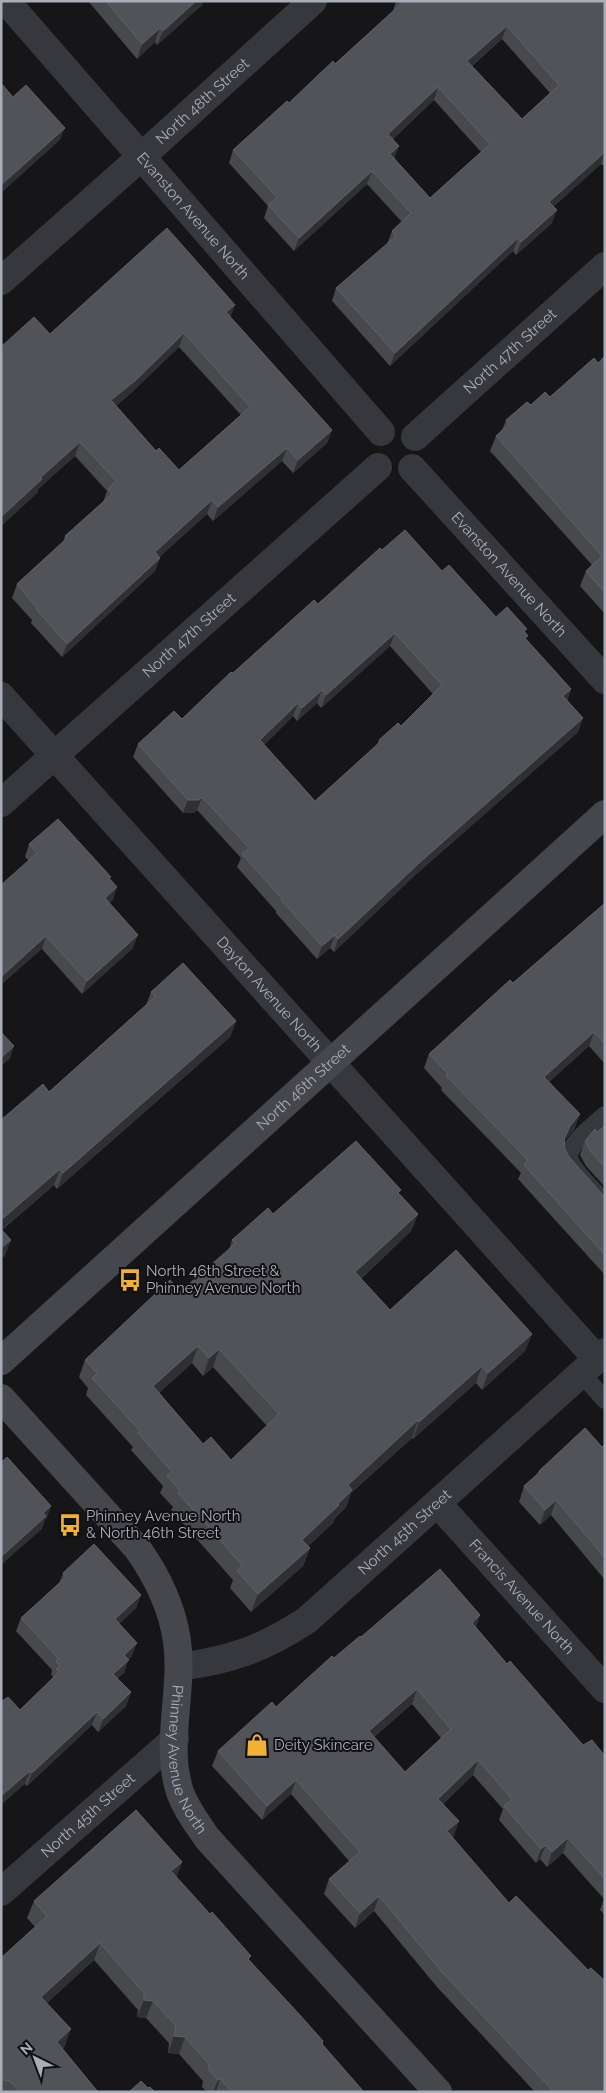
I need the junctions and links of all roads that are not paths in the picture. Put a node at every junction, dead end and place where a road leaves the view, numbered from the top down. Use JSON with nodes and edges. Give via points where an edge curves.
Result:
{"nodes":[{"id":1,"x":6,"y":1,"type":"edge"},
{"id":2,"x":313,"y":1,"type":"edge"},
{"id":3,"x":141,"y":157,"type":"junction"},
{"id":4,"x":605,"y":266,"type":"edge"},
{"id":5,"x":1,"y":281,"type":"edge"},
{"id":6,"x":381,"y":432,"type":"junction"},
{"id":7,"x":415,"y":436,"type":"junction"},
{"id":8,"x":378,"y":467,"type":"junction"},
{"id":9,"x":412,"y":468,"type":"junction"},
{"id":10,"x":605,"y":680,"type":"edge"},
{"id":11,"x":1,"y":696,"type":"edge"},
{"id":12,"x":55,"y":755,"type":"junction"},
{"id":13,"x":1,"y":803,"type":"edge"},
{"id":14,"x":605,"y":814,"type":"edge"},
{"id":15,"x":331,"y":1062,"type":"junction"},
{"id":16,"x":605,"y":1115,"type":"edge"},
{"id":17,"x":605,"y":1202,"type":"edge"},
{"id":18,"x":1,"y":1361,"type":"edge"},
{"id":19,"x":594,"y":1362,"type":"edge"},
{"id":20,"x":1,"y":1398,"type":"edge"},
{"id":21,"x":605,"y":1400,"type":"edge"},
{"id":22,"x":438,"y":1504,"type":"junction"},
{"id":23,"x":179,"y":1668,"type":"junction"},
{"id":24,"x":605,"y":1690,"type":"edge"},
{"id":25,"x":175,"y":1739,"type":"junction"},
{"id":26,"x":1,"y":1892,"type":"edge"},
{"id":27,"x":438,"y":2092,"type":"edge"}],
"edges":[{"from":1,"to":3,"type":"street","name":"Evanston Avenue North"},
{"from":2,"to":3,"type":"street","name":"North 48th Street"},
{"from":3,"to":5,"type":"street","name":"North 48th Street"},
{"from":3,"to":6,"type":"street","name":"Evanston Avenue North"},
{"from":4,"to":7,"type":"street","name":"North 47th Street"},
{"from":6,"to":7,"type":"street","via":[[401,427]]},
{"from":6,"to":8,"type":"street","via":[[373,441],[371,450]]},
{"from":7,"to":9,"type":"street","via":[[419,452]]},
{"from":8,"to":9,"type":"street","via":[[386,474],[394,475]]},
{"from":8,"to":12,"type":"street","name":"North 47th Street"},
{"from":9,"to":10,"type":"street","name":"Evanston Avenue North"},
{"from":11,"to":12,"type":"street","name":"Dayton Avenue North"},
{"from":12,"to":13,"type":"street","name":"North 47th Street"},
{"from":12,"to":15,"type":"street","name":"Dayton Avenue North"},
{"from":14,"to":15,"type":"street","name":"North 46th Street"},
{"from":15,"to":18,"type":"street","name":"North 46th Street"},
{"from":15,"to":19,"type":"street","name":"Dayton Avenue North"},
{"from":16,"to":17,"type":"lane","via":[[575,1143],[569,1160]]},
{"from":19,"to":21,"type":"lane"},
{"from":19,"to":22,"type":"street","name":"North 45th Street"},
{"from":20,"to":23,"type":"street","name":"Phinney Avenue North","via":[[137,1548],[152,1569],[172,1616]]},
{"from":22,"to":23,"type":"street","name":"North 45th Street","via":[[307,1620],[278,1639],[246,1654]]},
{"from":22,"to":24,"type":"street","name":"Francis Avenue North"},
{"from":23,"to":25,"type":"street","name":"Phinney Avenue North"},
{"from":25,"to":26,"type":"street","name":"North 45th Street"},
{"from":25,"to":27,"type":"street","name":"Phinney Avenue North","via":[[174,1766],[180,1792],[191,1816]]}]}
